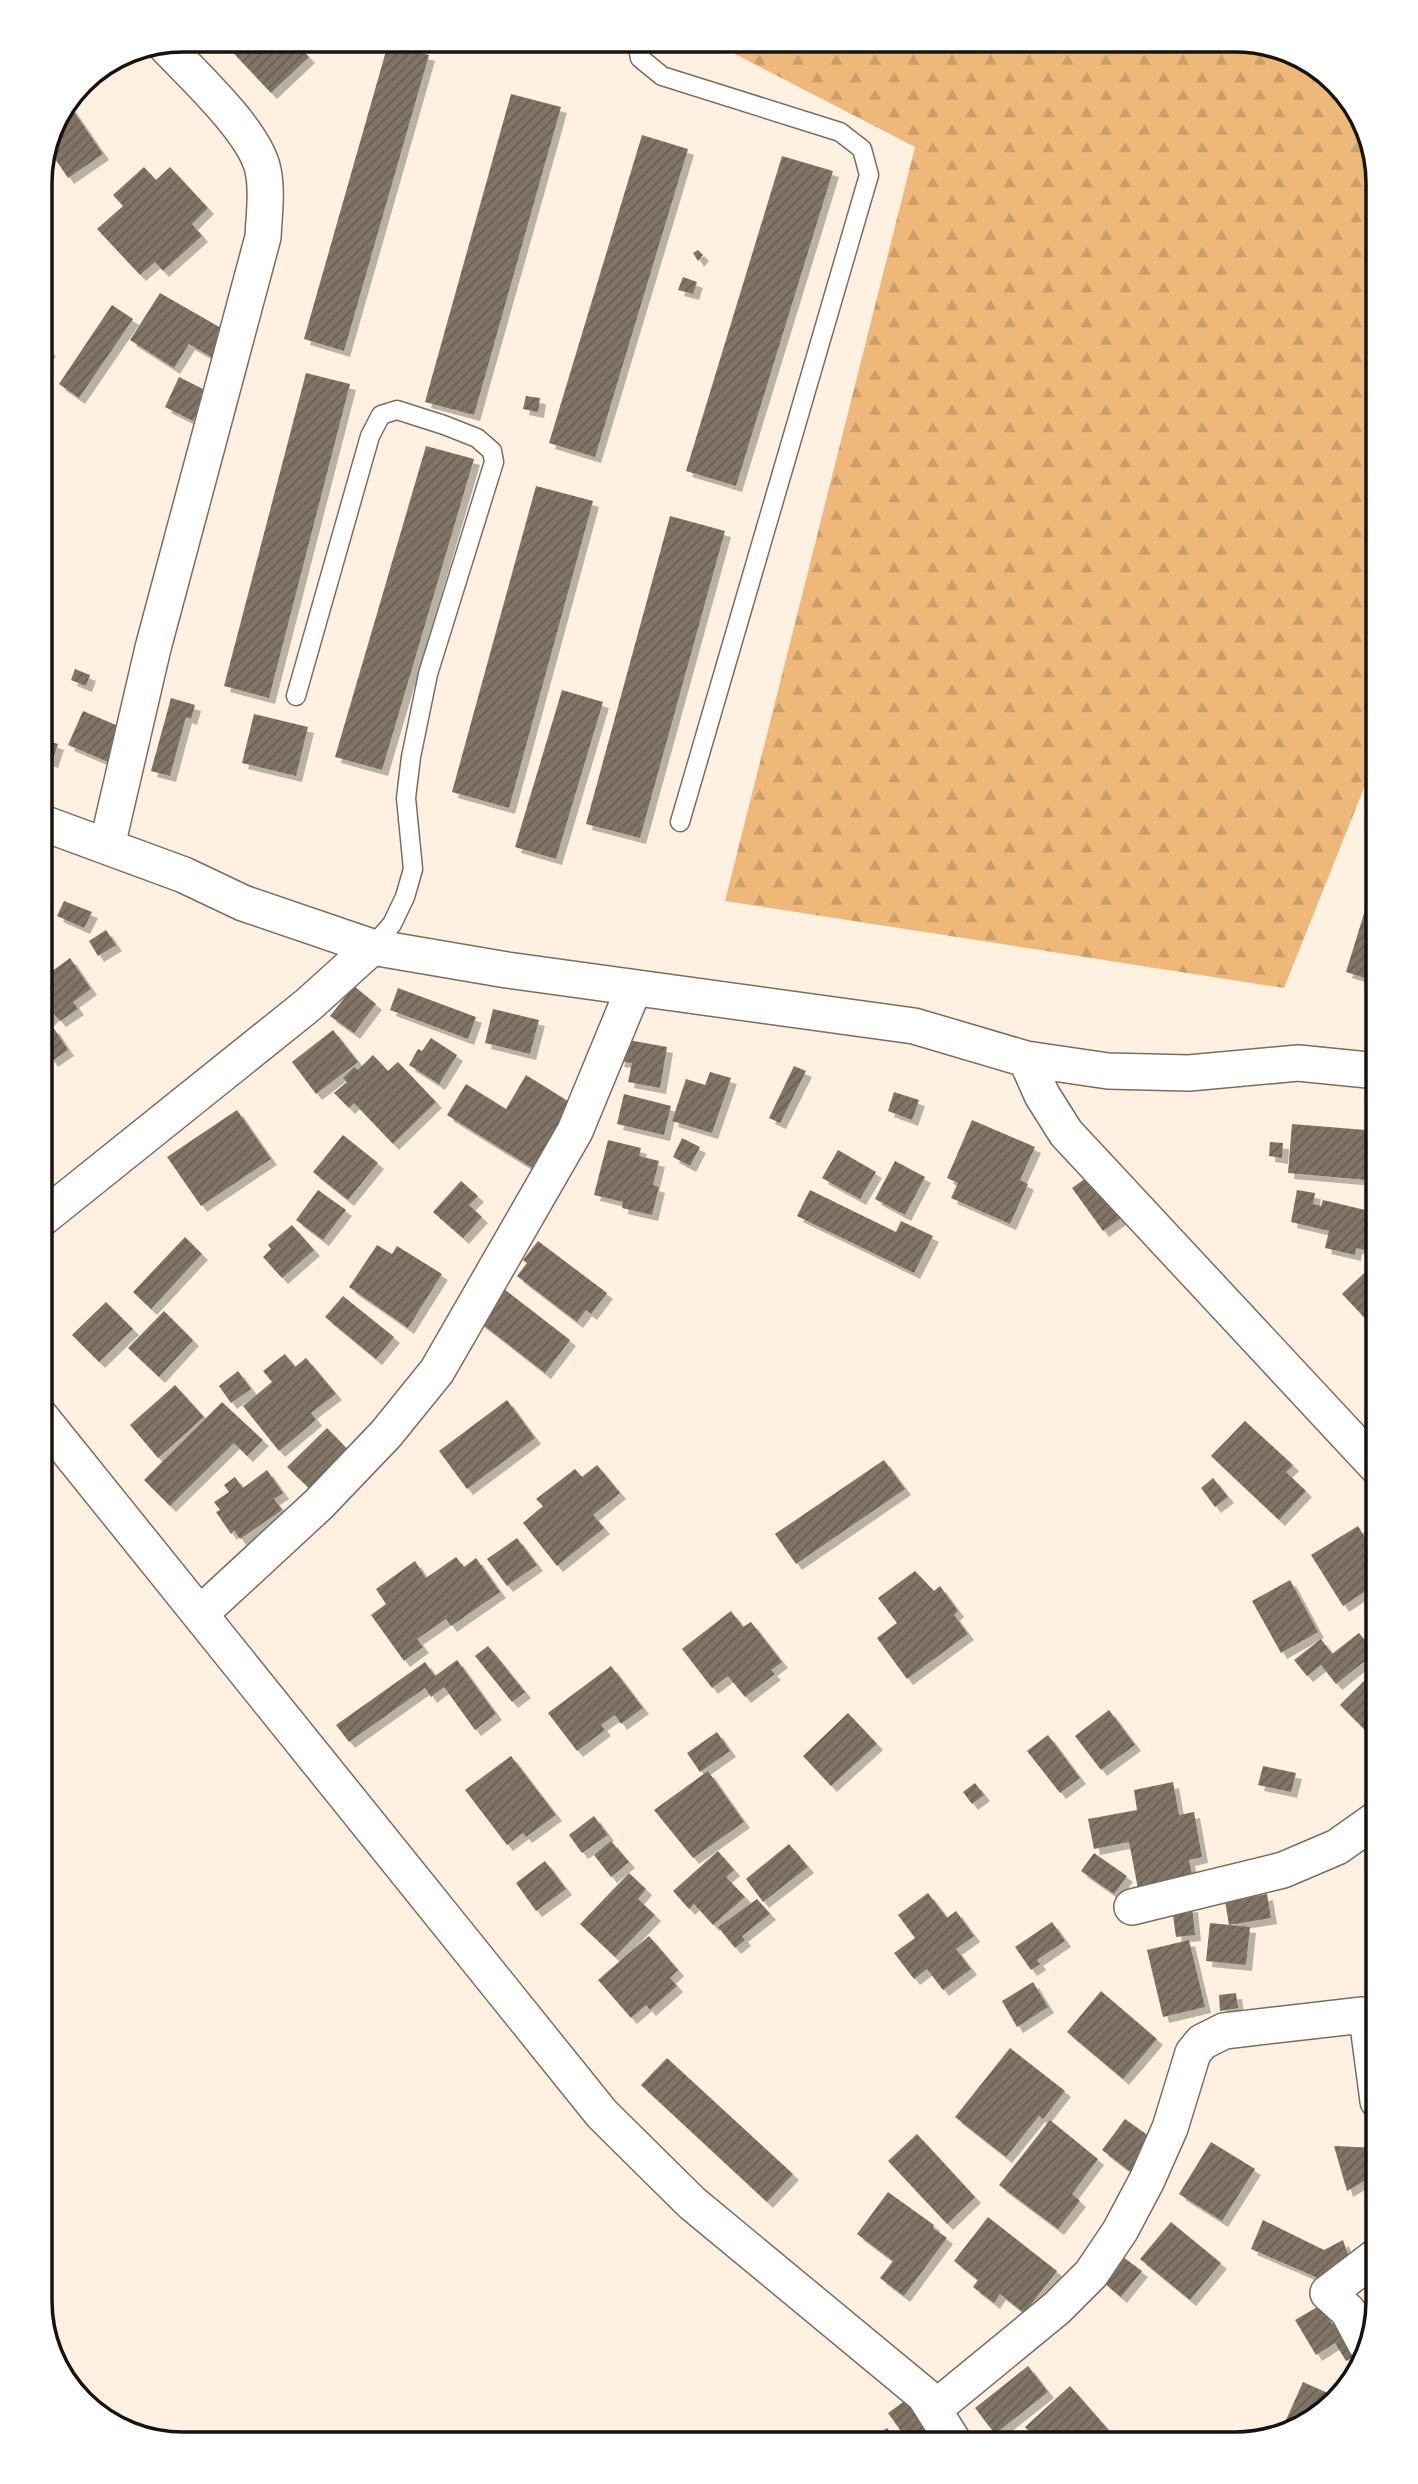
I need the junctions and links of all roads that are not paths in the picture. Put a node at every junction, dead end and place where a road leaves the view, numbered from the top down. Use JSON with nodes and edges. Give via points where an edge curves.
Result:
{"nodes":[{"id":1,"x":173,"y":53,"type":"edge"},
{"id":2,"x":639,"y":53,"type":"edge"},
{"id":3,"x":296,"y":696,"type":"dead end"},
{"id":4,"x":680,"y":822,"type":"dead end"},
{"id":5,"x":53,"y":827,"type":"edge"},
{"id":6,"x":107,"y":846,"type":"junction"},
{"id":7,"x":372,"y":947,"type":"junction"},
{"id":8,"x":634,"y":988,"type":"junction"},
{"id":9,"x":1026,"y":1059,"type":"junction"},
{"id":10,"x":1366,"y":1070,"type":"edge"},
{"id":11,"x":53,"y":1210,"type":"edge"},
{"id":12,"x":52,"y":1431,"type":"edge"},
{"id":13,"x":1366,"y":1455,"type":"edge"},
{"id":14,"x":200,"y":1614,"type":"junction"},
{"id":15,"x":1366,"y":1826,"type":"edge"},
{"id":16,"x":1132,"y":1907,"type":"dead end"},
{"id":17,"x":1366,"y":2021,"type":"edge"},
{"id":18,"x":1366,"y":2264,"type":"edge"},
{"id":19,"x":1361,"y":2335,"type":"edge"},
{"id":20,"x":934,"y":2409,"type":"junction"},
{"id":21,"x":948,"y":2432,"type":"edge"}],
"edges":[{"from":1,"to":6,"type":"street","via":[[223,108],[257,157],[265,187],[263,237],[153,648]]},
{"from":2,"to":4,"type":"lane","via":[[662,76],[840,132],[862,149],[869,175]]},
{"from":3,"to":7,"type":"lane","via":[[370,436],[381,415],[397,410],[477,438],[492,451],[494,462],[428,674],[411,757],[405,798],[413,869],[392,924]]},
{"from":5,"to":6,"type":"street"},
{"from":6,"to":7,"type":"street","via":[[243,903]]},
{"from":7,"to":8,"type":"street"},
{"from":7,"to":11,"type":"street","via":[[308,1005]]},
{"from":8,"to":9,"type":"street","via":[[914,1026]]},
{"from":8,"to":14,"type":"street","via":[[575,1131],[438,1371],[338,1484]]},
{"from":9,"to":10,"type":"street","via":[[1108,1071],[1189,1073],[1298,1063]]},
{"from":9,"to":13,"type":"street","via":[[1066,1133]]},
{"from":12,"to":14,"type":"street"},
{"from":14,"to":20,"type":"street","via":[[602,2114],[692,2203],[924,2395]]},
{"from":15,"to":16,"type":"street","via":[[1337,1847],[1283,1870]]},
{"from":17,"to":20,"type":"street","via":[[1363,2015],[1224,2031],[1202,2042],[1193,2053],[1170,2128],[1147,2180],[1091,2274],[1057,2308]]},
{"from":18,"to":19,"type":"street","via":[[1328,2293],[1348,2311]]},
{"from":20,"to":21,"type":"street"}]}
